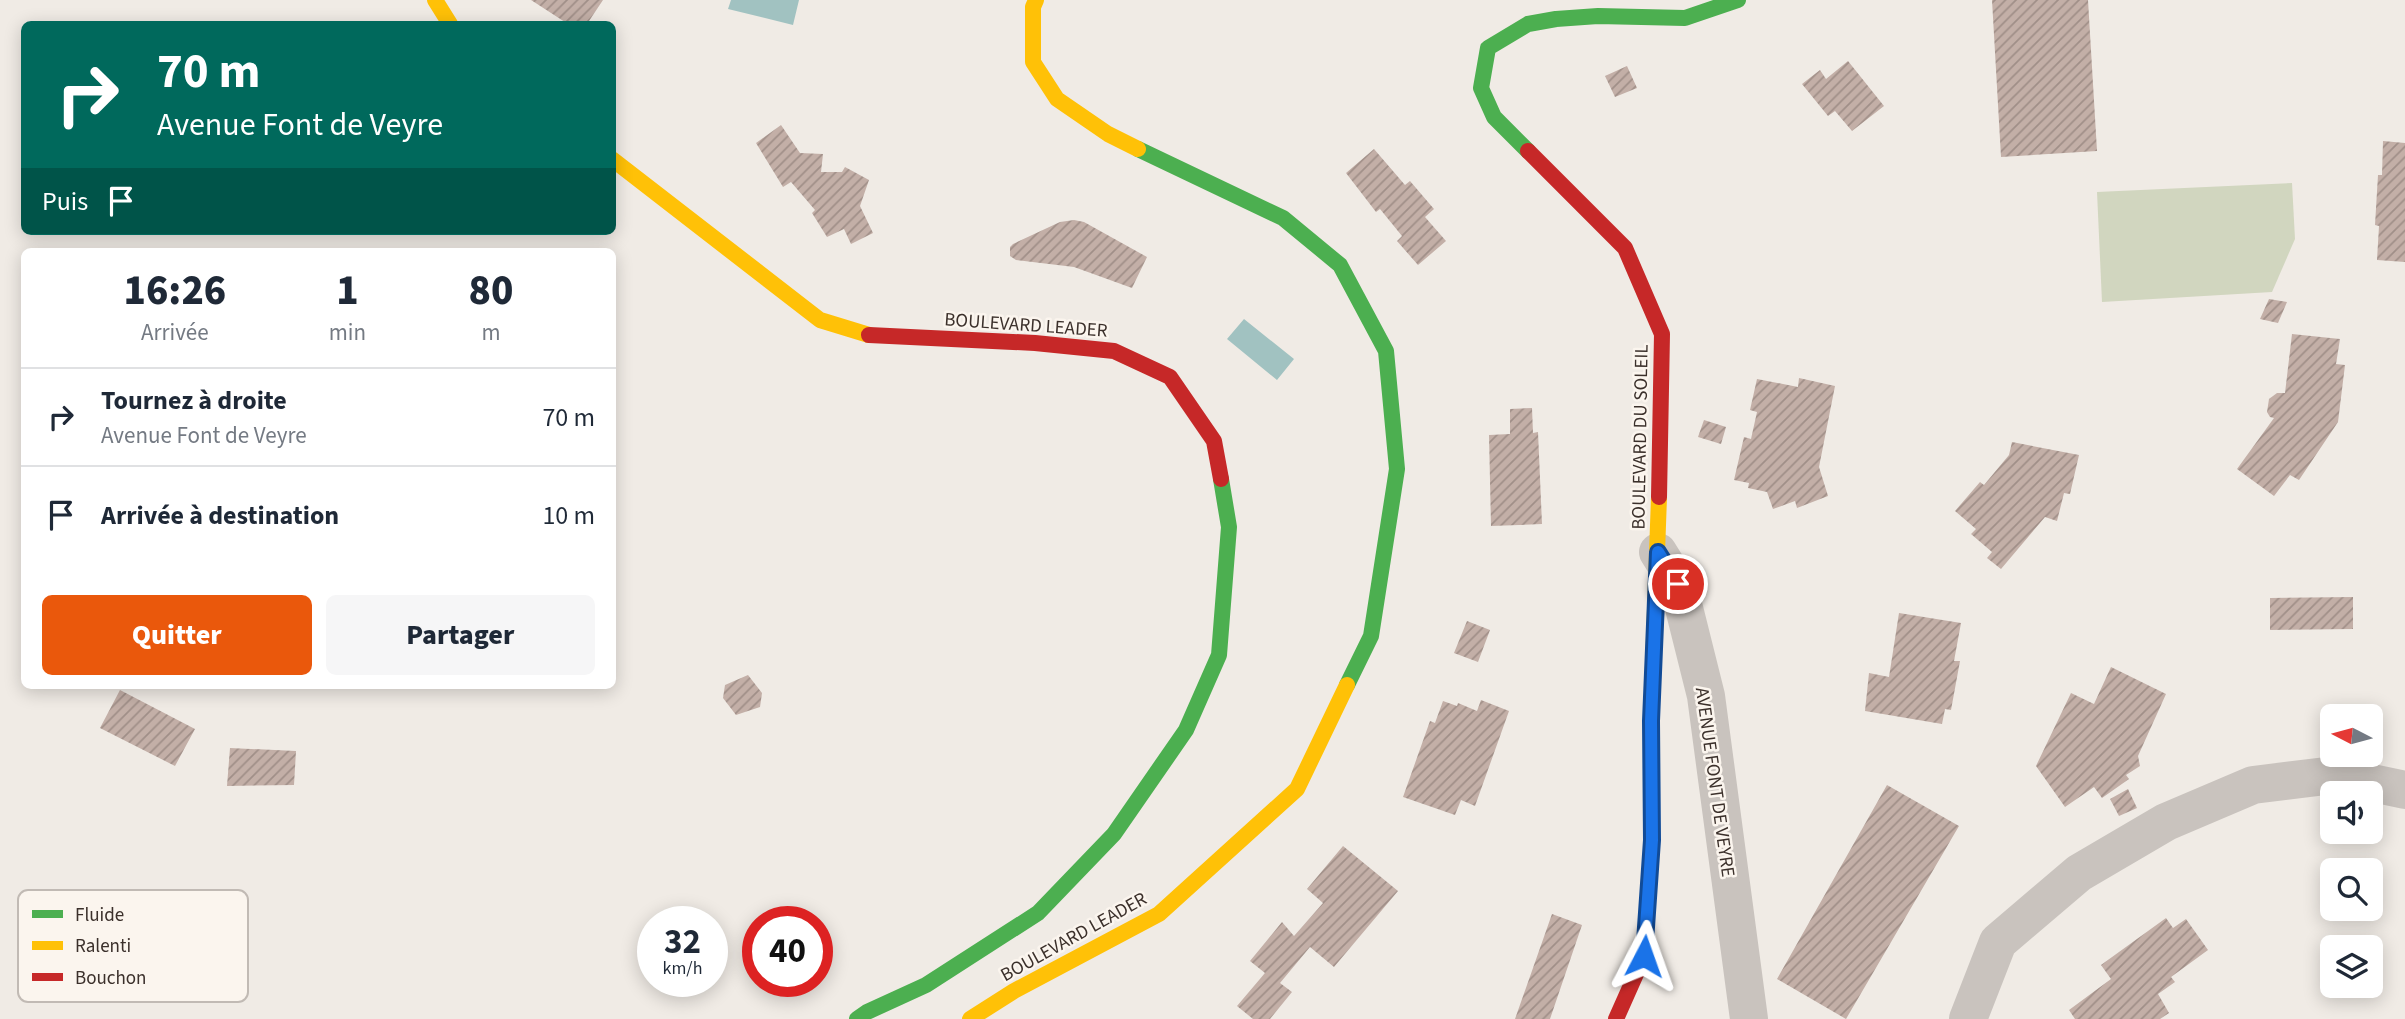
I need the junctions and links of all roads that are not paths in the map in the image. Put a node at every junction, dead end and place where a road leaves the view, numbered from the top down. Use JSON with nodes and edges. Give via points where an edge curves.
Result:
{"nodes":[{"id":1,"x":435,"y":0,"type":"edge"},
{"id":2,"x":1036,"y":0,"type":"edge"},
{"id":3,"x":1738,"y":0,"type":"edge"},
{"id":4,"x":448,"y":21,"type":"edge"},
{"id":5,"x":616,"y":162,"type":"edge"},
{"id":6,"x":1658,"y":552,"type":"junction"},
{"id":7,"x":2405,"y":790,"type":"edge"},
{"id":8,"x":857,"y":1019,"type":"edge"},
{"id":9,"x":970,"y":1019,"type":"edge"},
{"id":10,"x":1616,"y":1019,"type":"edge"},
{"id":11,"x":1749,"y":1019,"type":"edge"},
{"id":12,"x":1968,"y":1019,"type":"edge"}],
"edges":[{"from":1,"to":4,"type":"street"},
{"from":2,"to":9,"type":"street","name":"BOULEVARD LEADER","via":[[1032,62],[1057,99],[1108,134],[1283,218],[1340,265],[1386,351],[1397,469],[1371,636],[1297,789],[1159,914]]},
{"from":3,"to":6,"type":"street","name":"BOULEVARD DU SOLEIL","via":[[1685,18],[1598,16],[1528,24],[1488,48],[1481,88],[1494,117],[1625,248],[1662,334]]},
{"from":5,"to":8,"type":"street","name":"BOULEVARD LEADER","via":[[820,320],[865,335],[1114,351],[1170,377],[1214,441],[1230,527],[1219,655],[1185,730],[1114,834],[1038,913],[926,985]]},
{"from":6,"to":10,"type":"street","name":"BOULEVARD DU SOLEIL","via":[[1652,840],[1644,956]]},
{"from":6,"to":11,"type":"street","name":"AVENUE FONT DE VEYRE","via":[[1678,584],[1706,696]]},
{"from":7,"to":12,"type":"street","via":[[2334,775],[2253,785],[2166,822],[2079,873],[1998,942]]}]}
